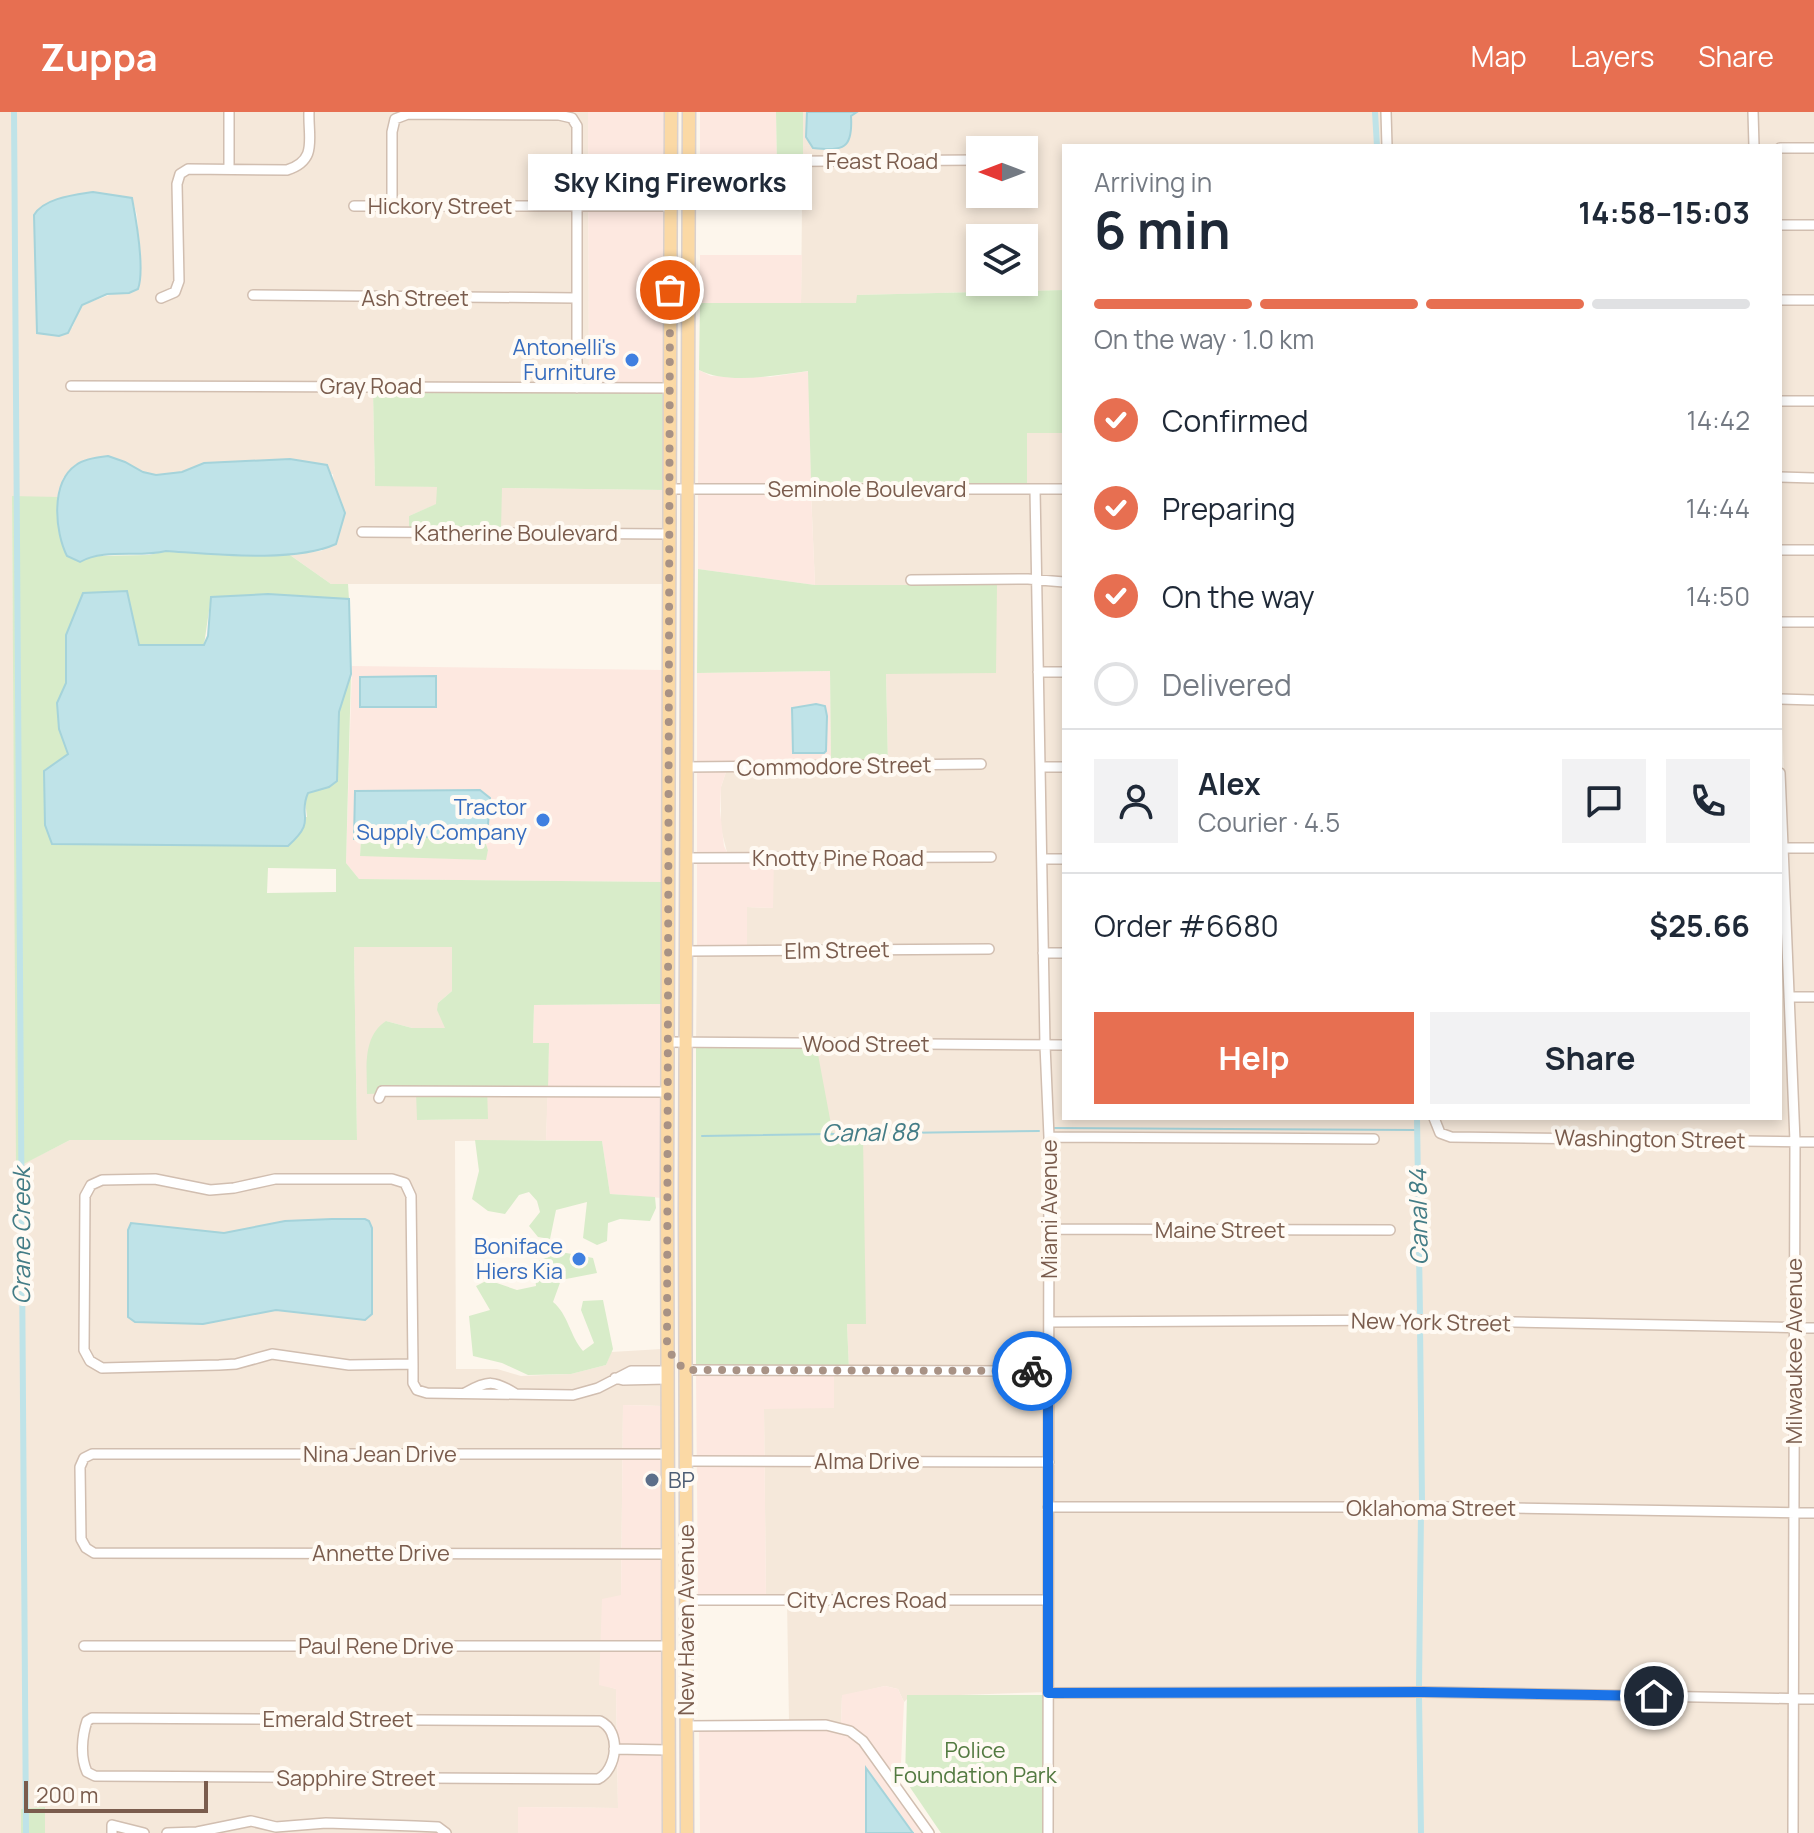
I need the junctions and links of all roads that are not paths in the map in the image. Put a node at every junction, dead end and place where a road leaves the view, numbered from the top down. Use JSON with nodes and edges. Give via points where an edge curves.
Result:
{"nodes":[{"id":1,"x":229,"y":112,"type":"edge"},
{"id":2,"x":309,"y":112,"type":"edge"},
{"id":3,"x":671,"y":112,"type":"edge"},
{"id":4,"x":689,"y":112,"type":"edge"},
{"id":5,"x":1386,"y":112,"type":"edge"},
{"id":6,"x":1753,"y":112,"type":"edge"},
{"id":7,"x":1387,"y":144,"type":"edge"},
{"id":8,"x":1754,"y":144,"type":"edge"},
{"id":9,"x":1782,"y":148,"type":"edge"},
{"id":10,"x":1814,"y":148,"type":"edge"},
{"id":11,"x":966,"y":160,"type":"edge"},
{"id":12,"x":689,"y":162,"type":"junction"},
{"id":13,"x":229,"y":169,"type":"junction"},
{"id":14,"x":670,"y":180,"type":"junction"},
{"id":15,"x":688,"y":204,"type":"junction"},
{"id":16,"x":354,"y":206,"type":"dead end"},
{"id":17,"x":392,"y":206,"type":"junction"},
{"id":18,"x":577,"y":206,"type":"junction"},
{"id":19,"x":670,"y":206,"type":"junction"},
{"id":20,"x":1782,"y":225,"type":"edge"},
{"id":21,"x":1814,"y":225,"type":"edge"},
{"id":22,"x":689,"y":236,"type":"junction"},
{"id":23,"x":253,"y":295,"type":"dead end"},
{"id":24,"x":161,"y":298,"type":"dead end"},
{"id":25,"x":576,"y":298,"type":"junction"},
{"id":26,"x":1782,"y":300,"type":"edge"},
{"id":27,"x":1814,"y":300,"type":"edge"},
{"id":28,"x":71,"y":386,"type":"dead end"},
{"id":29,"x":577,"y":388,"type":"junction"},
{"id":30,"x":670,"y":388,"type":"junction"},
{"id":31,"x":1782,"y":401,"type":"edge"},
{"id":32,"x":1814,"y":401,"type":"edge"},
{"id":33,"x":688,"y":413,"type":"junction"},
{"id":34,"x":1782,"y":477,"type":"edge"},
{"id":35,"x":1814,"y":478,"type":"edge"},
{"id":36,"x":669,"y":489,"type":"junction"},
{"id":37,"x":688,"y":489,"type":"junction"},
{"id":38,"x":1035,"y":489,"type":"junction"},
{"id":39,"x":1062,"y":489,"type":"edge"},
{"id":40,"x":362,"y":532,"type":"dead end"},
{"id":41,"x":669,"y":534,"type":"junction"},
{"id":42,"x":1782,"y":550,"type":"edge"},
{"id":43,"x":1814,"y":550,"type":"edge"},
{"id":44,"x":911,"y":580,"type":"dead end"},
{"id":45,"x":1036,"y":580,"type":"junction"},
{"id":46,"x":1062,"y":582,"type":"edge"},
{"id":47,"x":1782,"y":622,"type":"edge"},
{"id":48,"x":1814,"y":622,"type":"edge"},
{"id":49,"x":669,"y":669,"type":"junction"},
{"id":50,"x":1038,"y":672,"type":"junction"},
{"id":51,"x":1062,"y":672,"type":"edge"},
{"id":52,"x":1782,"y":699,"type":"edge"},
{"id":53,"x":1814,"y":700,"type":"edge"},
{"id":54,"x":669,"y":721,"type":"junction"},
{"id":55,"x":686,"y":735,"type":"junction"},
{"id":56,"x":981,"y":764,"type":"dead end"},
{"id":57,"x":686,"y":767,"type":"junction"},
{"id":58,"x":1040,"y":767,"type":"junction"},
{"id":59,"x":1062,"y":767,"type":"edge"},
{"id":60,"x":1782,"y":823,"type":"edge"},
{"id":61,"x":668,"y":828,"type":"junction"},
{"id":62,"x":1783,"y":848,"type":"junction"},
{"id":63,"x":1814,"y":848,"type":"edge"},
{"id":64,"x":991,"y":857,"type":"dead end"},
{"id":65,"x":686,"y":858,"type":"junction"},
{"id":66,"x":1042,"y":859,"type":"junction"},
{"id":67,"x":1062,"y":859,"type":"edge"},
{"id":68,"x":668,"y":926,"type":"junction"},
{"id":69,"x":989,"y":949,"type":"dead end"},
{"id":70,"x":685,"y":951,"type":"junction"},
{"id":71,"x":1043,"y":953,"type":"junction"},
{"id":72,"x":1062,"y":953,"type":"edge"},
{"id":73,"x":1789,"y":997,"type":"junction"},
{"id":74,"x":1814,"y":997,"type":"edge"},
{"id":75,"x":667,"y":1042,"type":"junction"},
{"id":76,"x":685,"y":1043,"type":"junction"},
{"id":77,"x":1045,"y":1045,"type":"junction"},
{"id":78,"x":1062,"y":1045,"type":"edge"},
{"id":79,"x":1782,"y":1066,"type":"edge"},
{"id":80,"x":1792,"y":1066,"type":"junction"},
{"id":81,"x":667,"y":1092,"type":"junction"},
{"id":82,"x":379,"y":1098,"type":"dead end"},
{"id":83,"x":1435,"y":1120,"type":"edge"},
{"id":84,"x":1049,"y":1137,"type":"junction"},
{"id":85,"x":1374,"y":1139,"type":"dead end"},
{"id":86,"x":1795,"y":1141,"type":"junction"},
{"id":87,"x":1814,"y":1142,"type":"edge"},
{"id":88,"x":667,"y":1164,"type":"junction"},
{"id":89,"x":685,"y":1187,"type":"junction"},
{"id":90,"x":667,"y":1188,"type":"junction"},
{"id":91,"x":685,"y":1212,"type":"junction"},
{"id":92,"x":1050,"y":1229,"type":"junction"},
{"id":93,"x":1390,"y":1230,"type":"dead end"},
{"id":94,"x":1049,"y":1322,"type":"junction"},
{"id":95,"x":1794,"y":1328,"type":"junction"},
{"id":96,"x":1814,"y":1328,"type":"edge"},
{"id":97,"x":667,"y":1343,"type":"junction"},
{"id":98,"x":413,"y":1364,"type":"junction"},
{"id":99,"x":685,"y":1370,"type":"junction"},
{"id":100,"x":1048,"y":1371,"type":"junction"},
{"id":101,"x":667,"y":1375,"type":"junction"},
{"id":102,"x":491,"y":1383,"type":"junction"},
{"id":103,"x":465,"y":1393,"type":"junction"},
{"id":104,"x":516,"y":1394,"type":"junction"},
{"id":105,"x":491,"y":1395,"type":"junction"},
{"id":106,"x":685,"y":1395,"type":"junction"},
{"id":107,"x":667,"y":1454,"type":"junction"},
{"id":108,"x":686,"y":1461,"type":"junction"},
{"id":109,"x":1049,"y":1462,"type":"junction"},
{"id":110,"x":1048,"y":1507,"type":"junction"},
{"id":111,"x":1794,"y":1513,"type":"junction"},
{"id":112,"x":1814,"y":1513,"type":"edge"},
{"id":113,"x":94,"y":1553,"type":"joint"},
{"id":114,"x":668,"y":1554,"type":"junction"},
{"id":115,"x":668,"y":1574,"type":"junction"},
{"id":116,"x":686,"y":1600,"type":"junction"},
{"id":117,"x":1048,"y":1600,"type":"junction"},
{"id":118,"x":84,"y":1646,"type":"dead end"},
{"id":119,"x":668,"y":1646,"type":"junction"},
{"id":120,"x":686,"y":1668,"type":"junction"},
{"id":121,"x":1048,"y":1693,"type":"junction"},
{"id":122,"x":1792,"y":1699,"type":"junction"},
{"id":123,"x":1814,"y":1699,"type":"edge"},
{"id":124,"x":668,"y":1704,"type":"junction"},
{"id":125,"x":686,"y":1726,"type":"junction"},
{"id":126,"x":614,"y":1749,"type":"junction"},
{"id":127,"x":668,"y":1750,"type":"junction"},
{"id":128,"x":83,"y":1764,"type":"joint"},
{"id":129,"x":687,"y":1777,"type":"junction"},
{"id":130,"x":112,"y":1833,"type":"edge"},
{"id":131,"x":144,"y":1833,"type":"edge"},
{"id":132,"x":167,"y":1833,"type":"edge"},
{"id":133,"x":446,"y":1833,"type":"edge"},
{"id":134,"x":669,"y":1833,"type":"edge"},
{"id":135,"x":687,"y":1833,"type":"edge"},
{"id":136,"x":929,"y":1833,"type":"edge"},
{"id":137,"x":1048,"y":1833,"type":"edge"},
{"id":138,"x":1793,"y":1833,"type":"edge"}],
"edges":[{"from":1,"to":13,"type":"street"},
{"from":2,"to":13,"type":"street","via":[[308,157],[302,165],[287,170]]},
{"from":3,"to":14,"type":"main road","name":"New Haven Avenue"},
{"from":4,"to":12,"type":"main road","name":"New Haven Avenue"},
{"from":5,"to":7,"type":"street"},
{"from":6,"to":8,"type":"street"},
{"from":9,"to":10,"type":"street"},
{"from":11,"to":12,"type":"street","name":"Feast Road"},
{"from":12,"to":15,"type":"main road","name":"New Haven Avenue"},
{"from":13,"to":24,"type":"street","via":[[188,169],[180,174],[179,281],[175,292]]},
{"from":14,"to":15,"type":"main road"},
{"from":14,"to":19,"type":"main road","name":"New Haven Avenue"},
{"from":15,"to":22,"type":"main road","name":"New Haven Avenue"},
{"from":16,"to":17,"type":"street","name":"Hickory Street"},
{"from":17,"to":18,"type":"street","name":"Hickory Street"},
{"from":17,"to":18,"type":"street","via":[[392,132],[395,119],[408,114],[572,118],[577,126]]},
{"from":18,"to":19,"type":"street","name":"Hickory Street"},
{"from":18,"to":25,"type":"street"},
{"from":19,"to":22,"type":"main road","via":[[681,215]]},
{"from":19,"to":30,"type":"main road","name":"New Haven Avenue"},
{"from":20,"to":21,"type":"street"},
{"from":22,"to":33,"type":"main road","name":"New Haven Avenue"},
{"from":23,"to":25,"type":"street","name":"Ash Street"},
{"from":25,"to":29,"type":"street"},
{"from":26,"to":27,"type":"street"},
{"from":28,"to":29,"type":"street","name":"Gray Road"},
{"from":29,"to":30,"type":"street","name":"Gray Road"},
{"from":30,"to":33,"type":"main road"},
{"from":30,"to":36,"type":"main road","name":"New Haven Avenue"},
{"from":31,"to":32,"type":"street"},
{"from":33,"to":37,"type":"main road","name":"New Haven Avenue"},
{"from":34,"to":35,"type":"street"},
{"from":36,"to":37,"type":"street","name":"Seminole Boulevard"},
{"from":36,"to":41,"type":"main road","name":"New Haven Avenue"},
{"from":37,"to":38,"type":"street","name":"Seminole Boulevard"},
{"from":37,"to":55,"type":"main road","name":"New Haven Avenue"},
{"from":38,"to":39,"type":"street","name":"Seminole Boulevard"},
{"from":38,"to":45,"type":"street","name":"Miami Avenue"},
{"from":40,"to":41,"type":"street","name":"Katherine Boulevard"},
{"from":41,"to":49,"type":"main road","name":"New Haven Avenue"},
{"from":42,"to":43,"type":"street"},
{"from":44,"to":45,"type":"street"},
{"from":45,"to":46,"type":"street"},
{"from":45,"to":50,"type":"street","name":"Miami Avenue"},
{"from":47,"to":48,"type":"street"},
{"from":49,"to":54,"type":"main road","name":"New Haven Avenue"},
{"from":49,"to":55,"type":"main road","via":[[679,679]]},
{"from":50,"to":51,"type":"street"},
{"from":50,"to":58,"type":"street","name":"Miami Avenue"},
{"from":52,"to":53,"type":"street"},
{"from":54,"to":57,"type":"main road","via":[[675,756]]},
{"from":54,"to":61,"type":"main road","name":"New Haven Avenue"},
{"from":55,"to":57,"type":"main road","name":"New Haven Avenue"},
{"from":56,"to":57,"type":"street","name":"Commodore Street"},
{"from":57,"to":65,"type":"main road","name":"New Haven Avenue"},
{"from":58,"to":59,"type":"street"},
{"from":58,"to":66,"type":"street","name":"Miami Avenue"},
{"from":60,"to":62,"type":"street","name":"Milwaukee Avenue"},
{"from":61,"to":65,"type":"main road","via":[[674,846]]},
{"from":61,"to":68,"type":"main road","name":"New Haven Avenue"},
{"from":62,"to":63,"type":"street"},
{"from":62,"to":73,"type":"street","name":"Milwaukee Avenue"},
{"from":64,"to":65,"type":"street","name":"Knotty Pine Road"},
{"from":65,"to":70,"type":"main road","name":"New Haven Avenue"},
{"from":66,"to":67,"type":"street"},
{"from":66,"to":71,"type":"street","name":"Miami Avenue"},
{"from":68,"to":70,"type":"main road"},
{"from":68,"to":75,"type":"main road","name":"New Haven Avenue"},
{"from":69,"to":70,"type":"street","name":"Elm Street"},
{"from":70,"to":76,"type":"main road","name":"New Haven Avenue"},
{"from":71,"to":72,"type":"street"},
{"from":71,"to":77,"type":"street","name":"Miami Avenue"},
{"from":73,"to":74,"type":"street"},
{"from":73,"to":80,"type":"street","name":"Milwaukee Avenue"},
{"from":75,"to":76,"type":"street","name":"Wood Street"},
{"from":75,"to":81,"type":"main road","name":"New Haven Avenue"},
{"from":76,"to":77,"type":"street","name":"Wood Street"},
{"from":76,"to":89,"type":"main road","name":"New Haven Avenue"},
{"from":77,"to":78,"type":"street","name":"Wood Street"},
{"from":77,"to":84,"type":"street","name":"Miami Avenue"},
{"from":79,"to":80,"type":"street"},
{"from":80,"to":86,"type":"street","name":"Milwaukee Avenue"},
{"from":81,"to":82,"type":"street","via":[[382,1091]]},
{"from":81,"to":88,"type":"main road","name":"New Haven Avenue"},
{"from":83,"to":86,"type":"street","name":"Washington Street","via":[[1440,1133],[1451,1137]]},
{"from":84,"to":85,"type":"street"},
{"from":84,"to":92,"type":"street","name":"Miami Avenue"},
{"from":86,"to":87,"type":"street","name":"Washington Street"},
{"from":86,"to":95,"type":"street","name":"Milwaukee Avenue"},
{"from":88,"to":89,"type":"main road"},
{"from":88,"to":90,"type":"main road","name":"New Haven Avenue"},
{"from":89,"to":91,"type":"main road","name":"New Haven Avenue"},
{"from":90,"to":91,"type":"main road"},
{"from":90,"to":97,"type":"main road","name":"New Haven Avenue"},
{"from":91,"to":99,"type":"main road","name":"New Haven Avenue"},
{"from":92,"to":93,"type":"street","name":"Maine Street"},
{"from":92,"to":94,"type":"street","name":"Miami Avenue"},
{"from":94,"to":95,"type":"street","name":"New York Street","via":[[1416,1320]]},
{"from":94,"to":100,"type":"street","name":"Miami Avenue"},
{"from":95,"to":96,"type":"street","name":"New York Street"},
{"from":95,"to":111,"type":"street","name":"Milwaukee Avenue"},
{"from":97,"to":99,"type":"main road"},
{"from":97,"to":101,"type":"main road","name":"New Haven Avenue"},
{"from":98,"to":98,"type":"street","via":[[411,1196],[405,1183],[275,1179],[210,1190],[155,1179],[102,1180],[85,1196],[84,1350],[102,1368],[236,1364],[272,1354],[349,1365]]},
{"from":98,"to":103,"type":"street","via":[[417,1390]]},
{"from":99,"to":100,"type":"street"},
{"from":99,"to":106,"type":"main road","name":"New Haven Avenue"},
{"from":100,"to":109,"type":"street","name":"Miami Avenue"},
{"from":101,"to":104,"type":"street","via":[[631,1371],[573,1395]]},
{"from":101,"to":106,"type":"main road","via":[[678,1376]]},
{"from":101,"to":107,"type":"main road","name":"New Haven Avenue"},
{"from":102,"to":103,"type":"street"},
{"from":102,"to":104,"type":"street"},
{"from":102,"to":105,"type":"street"},
{"from":103,"to":105,"type":"street"},
{"from":104,"to":105,"type":"street"},
{"from":106,"to":108,"type":"main road","name":"New Haven Avenue"},
{"from":107,"to":108,"type":"main road"},
{"from":107,"to":113,"type":"street","name":"Nina Jean Drive","via":[[92,1454],[80,1467],[81,1539]]},
{"from":107,"to":114,"type":"main road","name":"New Haven Avenue"},
{"from":108,"to":109,"type":"street","name":"Alma Drive"},
{"from":108,"to":116,"type":"main road","name":"New Haven Avenue"},
{"from":109,"to":110,"type":"street","name":"Miami Avenue"},
{"from":110,"to":111,"type":"street","name":"Oklahoma Street"},
{"from":110,"to":117,"type":"street","name":"Miami Avenue"},
{"from":111,"to":112,"type":"street","name":"Oklahoma Street"},
{"from":111,"to":122,"type":"street","name":"Milwaukee Avenue"},
{"from":113,"to":114,"type":"street","name":"Annette Drive"},
{"from":114,"to":115,"type":"main road","name":"New Haven Avenue"},
{"from":115,"to":116,"type":"main road"},
{"from":115,"to":119,"type":"main road","name":"New Haven Avenue"},
{"from":116,"to":117,"type":"street","name":"City Acres Road"},
{"from":116,"to":120,"type":"main road","name":"New Haven Avenue"},
{"from":117,"to":121,"type":"street","name":"Miami Avenue"},
{"from":118,"to":119,"type":"street","name":"Paul Rene Drive"},
{"from":119,"to":120,"type":"main road"},
{"from":119,"to":124,"type":"main road","name":"New Haven Avenue"},
{"from":120,"to":125,"type":"main road","name":"New Haven Avenue"},
{"from":121,"to":122,"type":"street","via":[[1423,1692]]},
{"from":121,"to":137,"type":"street","name":"Miami Avenue"},
{"from":122,"to":123,"type":"street"},
{"from":122,"to":138,"type":"street","name":"Milwaukee Avenue"},
{"from":124,"to":125,"type":"main road"},
{"from":124,"to":127,"type":"main road","name":"New Haven Avenue"},
{"from":125,"to":129,"type":"main road","name":"New Haven Avenue"},
{"from":125,"to":136,"type":"street","via":[[826,1725],[850,1731],[863,1741]]},
{"from":126,"to":127,"type":"street"},
{"from":126,"to":128,"type":"street","name":"Sapphire Street","via":[[612,1766],[598,1779],[95,1776]]},
{"from":126,"to":128,"type":"street","name":"Emerald Street","via":[[612,1733],[600,1721],[92,1718],[83,1733]]},
{"from":127,"to":129,"type":"main road","via":[[680,1757]]},
{"from":127,"to":134,"type":"main road","name":"New Haven Avenue"},
{"from":129,"to":135,"type":"main road","name":"New Haven Avenue"},
{"from":130,"to":131,"type":"street","via":[[112,1825]]},
{"from":132,"to":133,"type":"street","via":[[251,1821],[276,1827],[438,1827]]}]}
